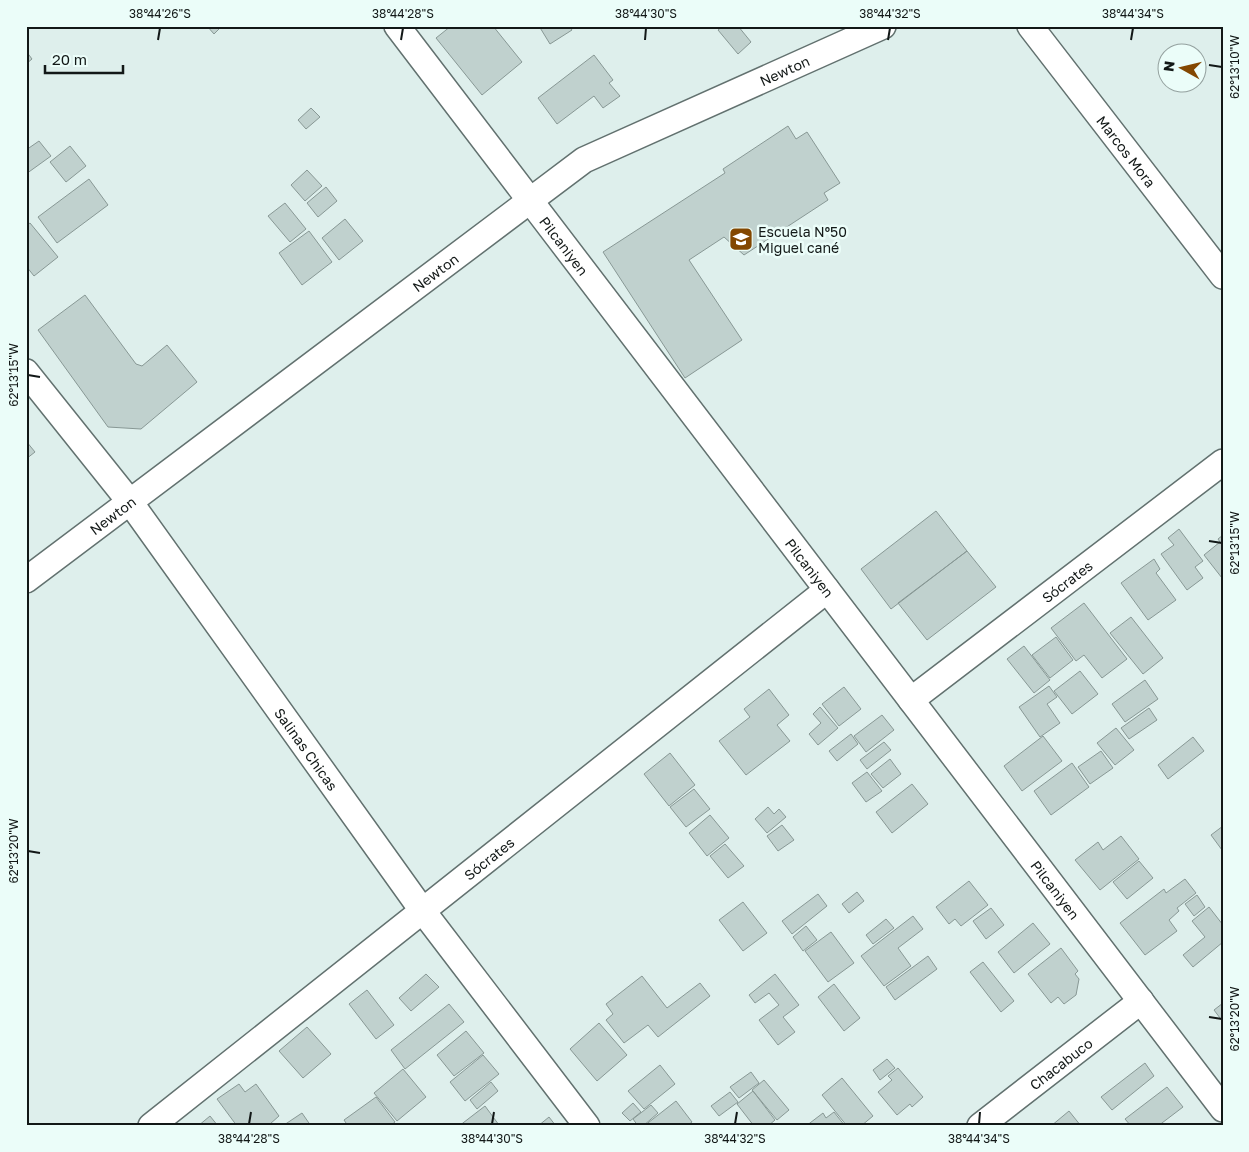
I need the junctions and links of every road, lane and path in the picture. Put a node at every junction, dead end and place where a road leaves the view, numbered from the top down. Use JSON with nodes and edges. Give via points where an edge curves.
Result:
{"nodes":[{"id":1,"x":398,"y":26,"type":"edge"},
{"id":2,"x":883,"y":26,"type":"edge"},
{"id":3,"x":1030,"y":26,"type":"edge"},
{"id":4,"x":530,"y":200,"type":"junction"},
{"id":5,"x":1223,"y":276,"type":"edge"},
{"id":6,"x":26,"y":372,"type":"edge"},
{"id":7,"x":1223,"y":462,"type":"edge"},
{"id":8,"x":130,"y":502,"type":"junction"},
{"id":9,"x":26,"y":580,"type":"edge"},
{"id":10,"x":827,"y":590,"type":"junction"},
{"id":11,"x":911,"y":700,"type":"junction"},
{"id":12,"x":422,"y":910,"type":"junction"},
{"id":13,"x":1140,"y":1001,"type":"junction"},
{"id":14,"x":1222,"y":1105,"type":"edge"},
{"id":15,"x":150,"y":1126,"type":"edge"},
{"id":16,"x":588,"y":1126,"type":"edge"},
{"id":17,"x":980,"y":1126,"type":"edge"}],
"edges":[{"from":1,"to":4,"type":"street","name":"Pilcaniyen"},
{"from":2,"to":4,"type":"street","name":"Newton","via":[[584,160]]},
{"from":3,"to":5,"type":"street","name":"Marcos Mora"},
{"from":4,"to":8,"type":"street","name":"Newton"},
{"from":4,"to":10,"type":"street","name":"Pilcaniyen"},
{"from":6,"to":8,"type":"street","name":"Salinas Chicas"},
{"from":7,"to":11,"type":"street","name":"Sócrates"},
{"from":8,"to":9,"type":"street","name":"Newton"},
{"from":8,"to":12,"type":"street","name":"Salinas Chicas"},
{"from":10,"to":11,"type":"street","name":"Pilcaniyen"},
{"from":10,"to":12,"type":"street","name":"Sócrates"},
{"from":11,"to":13,"type":"street","name":"Pilcaniyen"},
{"from":12,"to":15,"type":"street","name":"Sócrates"},
{"from":12,"to":16,"type":"street","name":"Salinas Chicas"},
{"from":13,"to":14,"type":"street","name":"Pilcaniyen"},
{"from":13,"to":17,"type":"street","name":"Chacabuco"}]}
